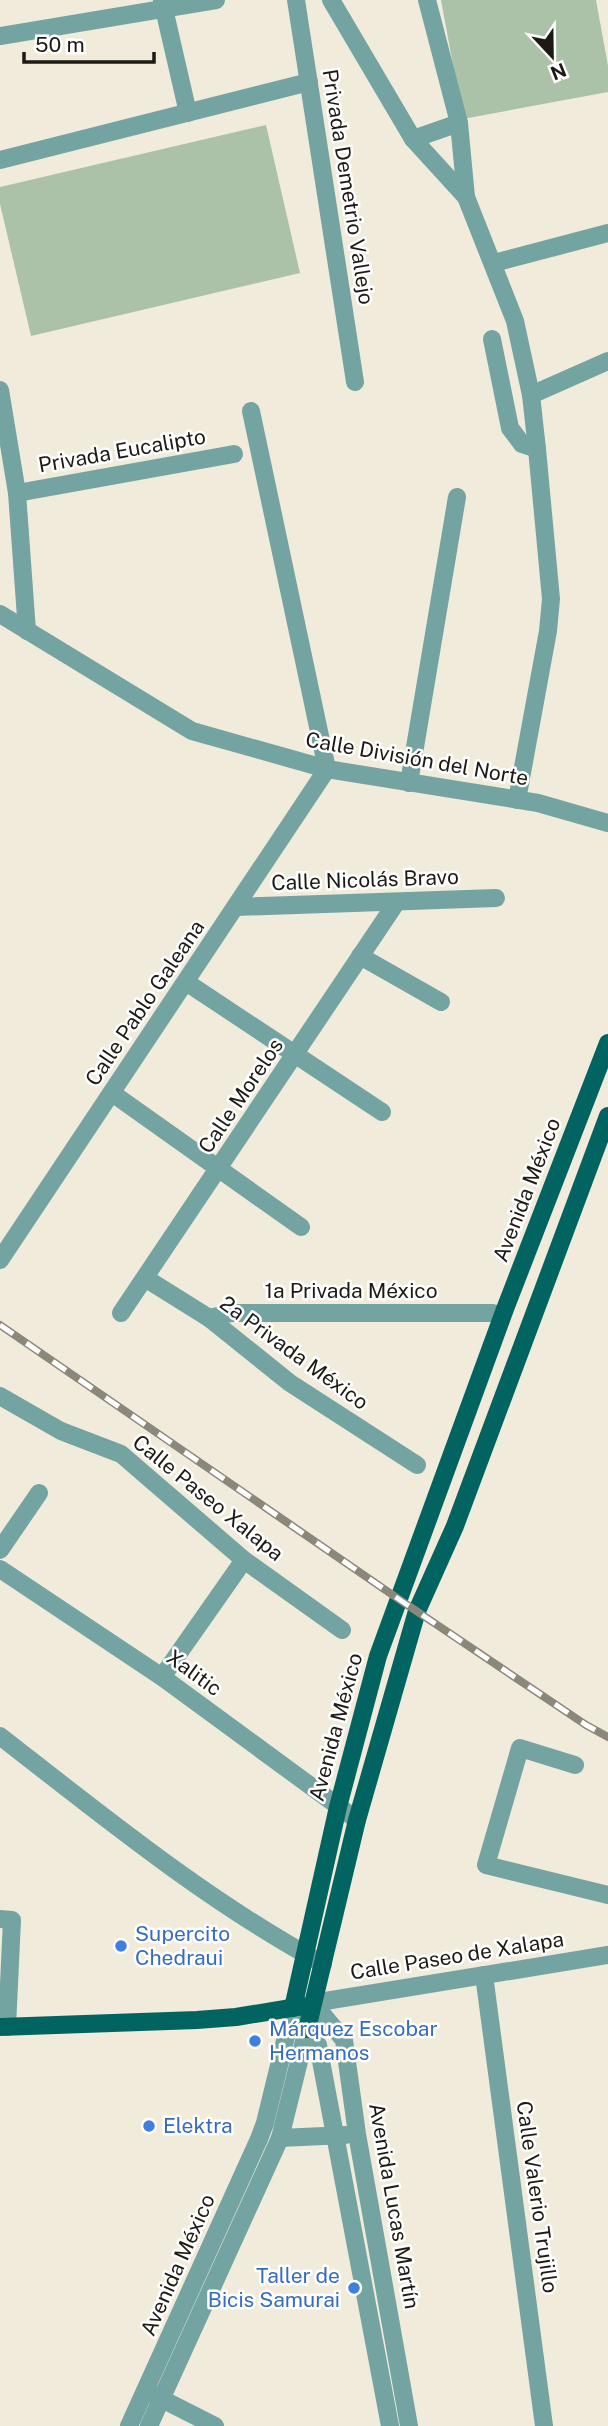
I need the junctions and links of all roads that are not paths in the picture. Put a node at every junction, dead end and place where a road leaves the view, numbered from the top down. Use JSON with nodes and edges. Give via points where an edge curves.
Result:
{"nodes":[{"id":1,"x":216,"y":0,"type":"edge"},
{"id":2,"x":296,"y":0,"type":"edge"},
{"id":3,"x":331,"y":0,"type":"edge"},
{"id":4,"x":427,"y":0,"type":"edge"},
{"id":5,"x":163,"y":4,"type":"edge"},
{"id":6,"x":0,"y":36,"type":"edge"},
{"id":7,"x":309,"y":82,"type":"junction"},
{"id":8,"x":188,"y":113,"type":"junction"},
{"id":9,"x":459,"y":123,"type":"junction"},
{"id":10,"x":413,"y":139,"type":"junction"},
{"id":11,"x":0,"y":160,"type":"edge"},
{"id":12,"x":466,"y":197,"type":"junction"},
{"id":13,"x":608,"y":233,"type":"edge"},
{"id":14,"x":494,"y":263,"type":"junction"},
{"id":15,"x":492,"y":340,"type":"dead end"},
{"id":16,"x":608,"y":361,"type":"edge"},
{"id":17,"x":355,"y":382,"type":"dead end"},
{"id":18,"x":0,"y":390,"type":"edge"},
{"id":19,"x":531,"y":395,"type":"junction"},
{"id":20,"x":251,"y":411,"type":"dead end"},
{"id":21,"x":537,"y":449,"type":"junction"},
{"id":22,"x":234,"y":454,"type":"dead end"},
{"id":23,"x":17,"y":492,"type":"junction"},
{"id":24,"x":457,"y":497,"type":"dead end"},
{"id":25,"x":0,"y":613,"type":"edge"},
{"id":26,"x":27,"y":631,"type":"junction"},
{"id":27,"x":327,"y":769,"type":"junction"},
{"id":28,"x":410,"y":783,"type":"junction"},
{"id":29,"x":517,"y":800,"type":"junction"},
{"id":30,"x":608,"y":823,"type":"edge"},
{"id":31,"x":496,"y":898,"type":"dead end"},
{"id":32,"x":396,"y":902,"type":"junction"},
{"id":33,"x":236,"y":907,"type":"junction"},
{"id":34,"x":360,"y":956,"type":"junction"},
{"id":35,"x":186,"y":982,"type":"junction"},
{"id":36,"x":442,"y":1002,"type":"dead end"},
{"id":37,"x":608,"y":1043,"type":"edge"},
{"id":38,"x":295,"y":1056,"type":"junction"},
{"id":39,"x":113,"y":1093,"type":"junction"},
{"id":40,"x":382,"y":1112,"type":"dead end"},
{"id":41,"x":608,"y":1116,"type":"edge"},
{"id":42,"x":220,"y":1167,"type":"junction"},
{"id":43,"x":301,"y":1227,"type":"dead end"},
{"id":44,"x":0,"y":1260,"type":"edge"},
{"id":45,"x":145,"y":1278,"type":"junction"},
{"id":46,"x":121,"y":1313,"type":"dead end"},
{"id":47,"x":493,"y":1313,"type":"dead end"},
{"id":48,"x":209,"y":1318,"type":"junction"},
{"id":49,"x":0,"y":1395,"type":"edge"},
{"id":50,"x":417,"y":1465,"type":"dead end"},
{"id":51,"x":39,"y":1493,"type":"dead end"},
{"id":52,"x":429,"y":1514,"type":"junction"},
{"id":53,"x":455,"y":1526,"type":"junction"},
{"id":54,"x":0,"y":1550,"type":"edge"},
{"id":55,"x":244,"y":1560,"type":"junction"},
{"id":56,"x":0,"y":1569,"type":"edge"},
{"id":57,"x":342,"y":1630,"type":"dead end"},
{"id":58,"x":162,"y":1677,"type":"junction"},
{"id":59,"x":0,"y":1736,"type":"edge"},
{"id":60,"x":575,"y":1765,"type":"dead end"},
{"id":61,"x":338,"y":1807,"type":"junction"},
{"id":62,"x":357,"y":1820,"type":"junction"},
{"id":63,"x":608,"y":1895,"type":"edge"},
{"id":64,"x":0,"y":1919,"type":"edge"},
{"id":65,"x":306,"y":1955,"type":"junction"},
{"id":66,"x":608,"y":1955,"type":"edge"},
{"id":67,"x":324,"y":1964,"type":"junction"},
{"id":68,"x":484,"y":1975,"type":"junction"},
{"id":69,"x":313,"y":2003,"type":"junction"},
{"id":70,"x":293,"y":2008,"type":"junction"},
{"id":71,"x":3,"y":2027,"type":"edge"},
{"id":72,"x":307,"y":2029,"type":"junction"},
{"id":73,"x":357,"y":2133,"type":"junction"},
{"id":74,"x":336,"y":2136,"type":"junction"},
{"id":75,"x":280,"y":2138,"type":"junction"},
{"id":76,"x":153,"y":2394,"type":"junction"},
{"id":77,"x":129,"y":2426,"type":"edge"},
{"id":78,"x":149,"y":2426,"type":"edge"},
{"id":79,"x":215,"y":2426,"type":"edge"},
{"id":80,"x":390,"y":2426,"type":"edge"},
{"id":81,"x":409,"y":2426,"type":"edge"},
{"id":82,"x":544,"y":2426,"type":"edge"}],
"edges":[{"from":1,"to":5,"type":"street"},
{"from":2,"to":7,"type":"street","name":"Privada Demetrio Vallejo"},
{"from":3,"to":10,"type":"street"},
{"from":4,"to":9,"type":"street"},
{"from":5,"to":6,"type":"street"},
{"from":5,"to":8,"type":"street"},
{"from":7,"to":8,"type":"street"},
{"from":7,"to":17,"type":"street","name":"Privada Demetrio Vallejo"},
{"from":8,"to":11,"type":"street"},
{"from":9,"to":10,"type":"street"},
{"from":9,"to":12,"type":"street"},
{"from":10,"to":12,"type":"street"},
{"from":12,"to":14,"type":"street"},
{"from":13,"to":14,"type":"street"},
{"from":14,"to":19,"type":"street","via":[[515,321]]},
{"from":15,"to":21,"type":"street","via":[[510,428],[522,444]]},
{"from":16,"to":19,"type":"street"},
{"from":18,"to":23,"type":"street"},
{"from":19,"to":21,"type":"street"},
{"from":20,"to":27,"type":"street"},
{"from":21,"to":29,"type":"street","via":[[551,599]]},
{"from":22,"to":23,"type":"street","name":"Privada Eucalipto"},
{"from":23,"to":26,"type":"street"},
{"from":24,"to":28,"type":"street"},
{"from":25,"to":26,"type":"street","name":"Calle División del Norte"},
{"from":26,"to":27,"type":"street","name":"Calle División del Norte","via":[[192,731]]},
{"from":27,"to":28,"type":"street","name":"Calle División del Norte"},
{"from":27,"to":33,"type":"street","name":"Calle Pablo Galeana"},
{"from":28,"to":29,"type":"street","name":"Calle División del Norte"},
{"from":29,"to":30,"type":"street","name":"Calle División del Norte"},
{"from":31,"to":32,"type":"street","name":"Calle Nicolás Bravo"},
{"from":32,"to":33,"type":"street","name":"Calle Nicolás Bravo"},
{"from":32,"to":34,"type":"street","name":"Calle Morelos"},
{"from":33,"to":35,"type":"street","name":"Calle Pablo Galeana"},
{"from":34,"to":36,"type":"street"},
{"from":34,"to":38,"type":"street","name":"Calle Morelos"},
{"from":35,"to":38,"type":"street"},
{"from":35,"to":39,"type":"street","name":"Calle Pablo Galeana"},
{"from":37,"to":52,"type":"main road","name":"Avenida México"},
{"from":38,"to":40,"type":"street"},
{"from":38,"to":42,"type":"street","name":"Calle Morelos"},
{"from":39,"to":42,"type":"street"},
{"from":39,"to":44,"type":"street","name":"Calle Pablo Galeana"},
{"from":41,"to":53,"type":"main road","name":"Avenida México"},
{"from":42,"to":43,"type":"street"},
{"from":42,"to":45,"type":"street","name":"Calle Morelos"},
{"from":45,"to":46,"type":"street","name":"Calle Morelos"},
{"from":45,"to":48,"type":"street","name":"2a Privada México"},
{"from":47,"to":48,"type":"street","name":"1a Privada México","via":[[231,1313]]},
{"from":48,"to":50,"type":"street","name":"2a Privada México","via":[[290,1383]]},
{"from":49,"to":55,"type":"street","name":"Calle Paseo Xalapa","via":[[61,1431],[121,1454]]},
{"from":51,"to":54,"type":"street"},
{"from":52,"to":53,"type":"main road"},
{"from":52,"to":61,"type":"main road","name":"Avenida México","via":[[378,1656]]},
{"from":53,"to":62,"type":"main road","name":"Avenida México","via":[[417,1611]]},
{"from":55,"to":57,"type":"street","name":"Calle Paseo Xalapa"},
{"from":55,"to":58,"type":"street"},
{"from":56,"to":58,"type":"street","name":"Xalitic"},
{"from":58,"to":61,"type":"street","name":"Xalitic"},
{"from":59,"to":65,"type":"street","via":[[135,1842]]},
{"from":60,"to":63,"type":"street","via":[[520,1748],[486,1865]]},
{"from":61,"to":62,"type":"street","name":"Xalitic"},
{"from":61,"to":65,"type":"main road","name":"Avenida México"},
{"from":62,"to":67,"type":"main road","name":"Avenida México"},
{"from":64,"to":71,"type":"street","via":[[12,1920]]},
{"from":65,"to":67,"type":"street"},
{"from":65,"to":70,"type":"main road","name":"Avenida México"},
{"from":66,"to":68,"type":"street","name":"Calle Paseo de Xalapa"},
{"from":67,"to":69,"type":"main road","name":"Avenida México"},
{"from":68,"to":69,"type":"street","name":"Calle Paseo de Xalapa"},
{"from":68,"to":82,"type":"street","name":"Calle Valerio Trujillo"},
{"from":69,"to":70,"type":"main road"},
{"from":69,"to":72,"type":"main road","name":"Avenida México"},
{"from":69,"to":73,"type":"street","name":"Avenida Lucas Martín","via":[[344,2040]]},
{"from":70,"to":71,"type":"main road","via":[[197,2020]]},
{"from":70,"to":72,"type":"street","name":"Avenida Lucas Martín"},
{"from":70,"to":76,"type":"street","name":"Avenida México","via":[[265,2123]]},
{"from":72,"to":74,"type":"street","name":"Avenida Lucas Martín","via":[[318,2045]]},
{"from":72,"to":75,"type":"street","name":"Avenida México"},
{"from":73,"to":74,"type":"street"},
{"from":73,"to":81,"type":"street","name":"Avenida Lucas Martín"},
{"from":74,"to":75,"type":"street"},
{"from":74,"to":80,"type":"street","name":"Avenida Lucas Martín"},
{"from":75,"to":76,"type":"street","name":"Avenida México"},
{"from":76,"to":77,"type":"street","name":"Avenida México"},
{"from":76,"to":78,"type":"street","name":"Avenida México"},
{"from":76,"to":79,"type":"street"}]}
